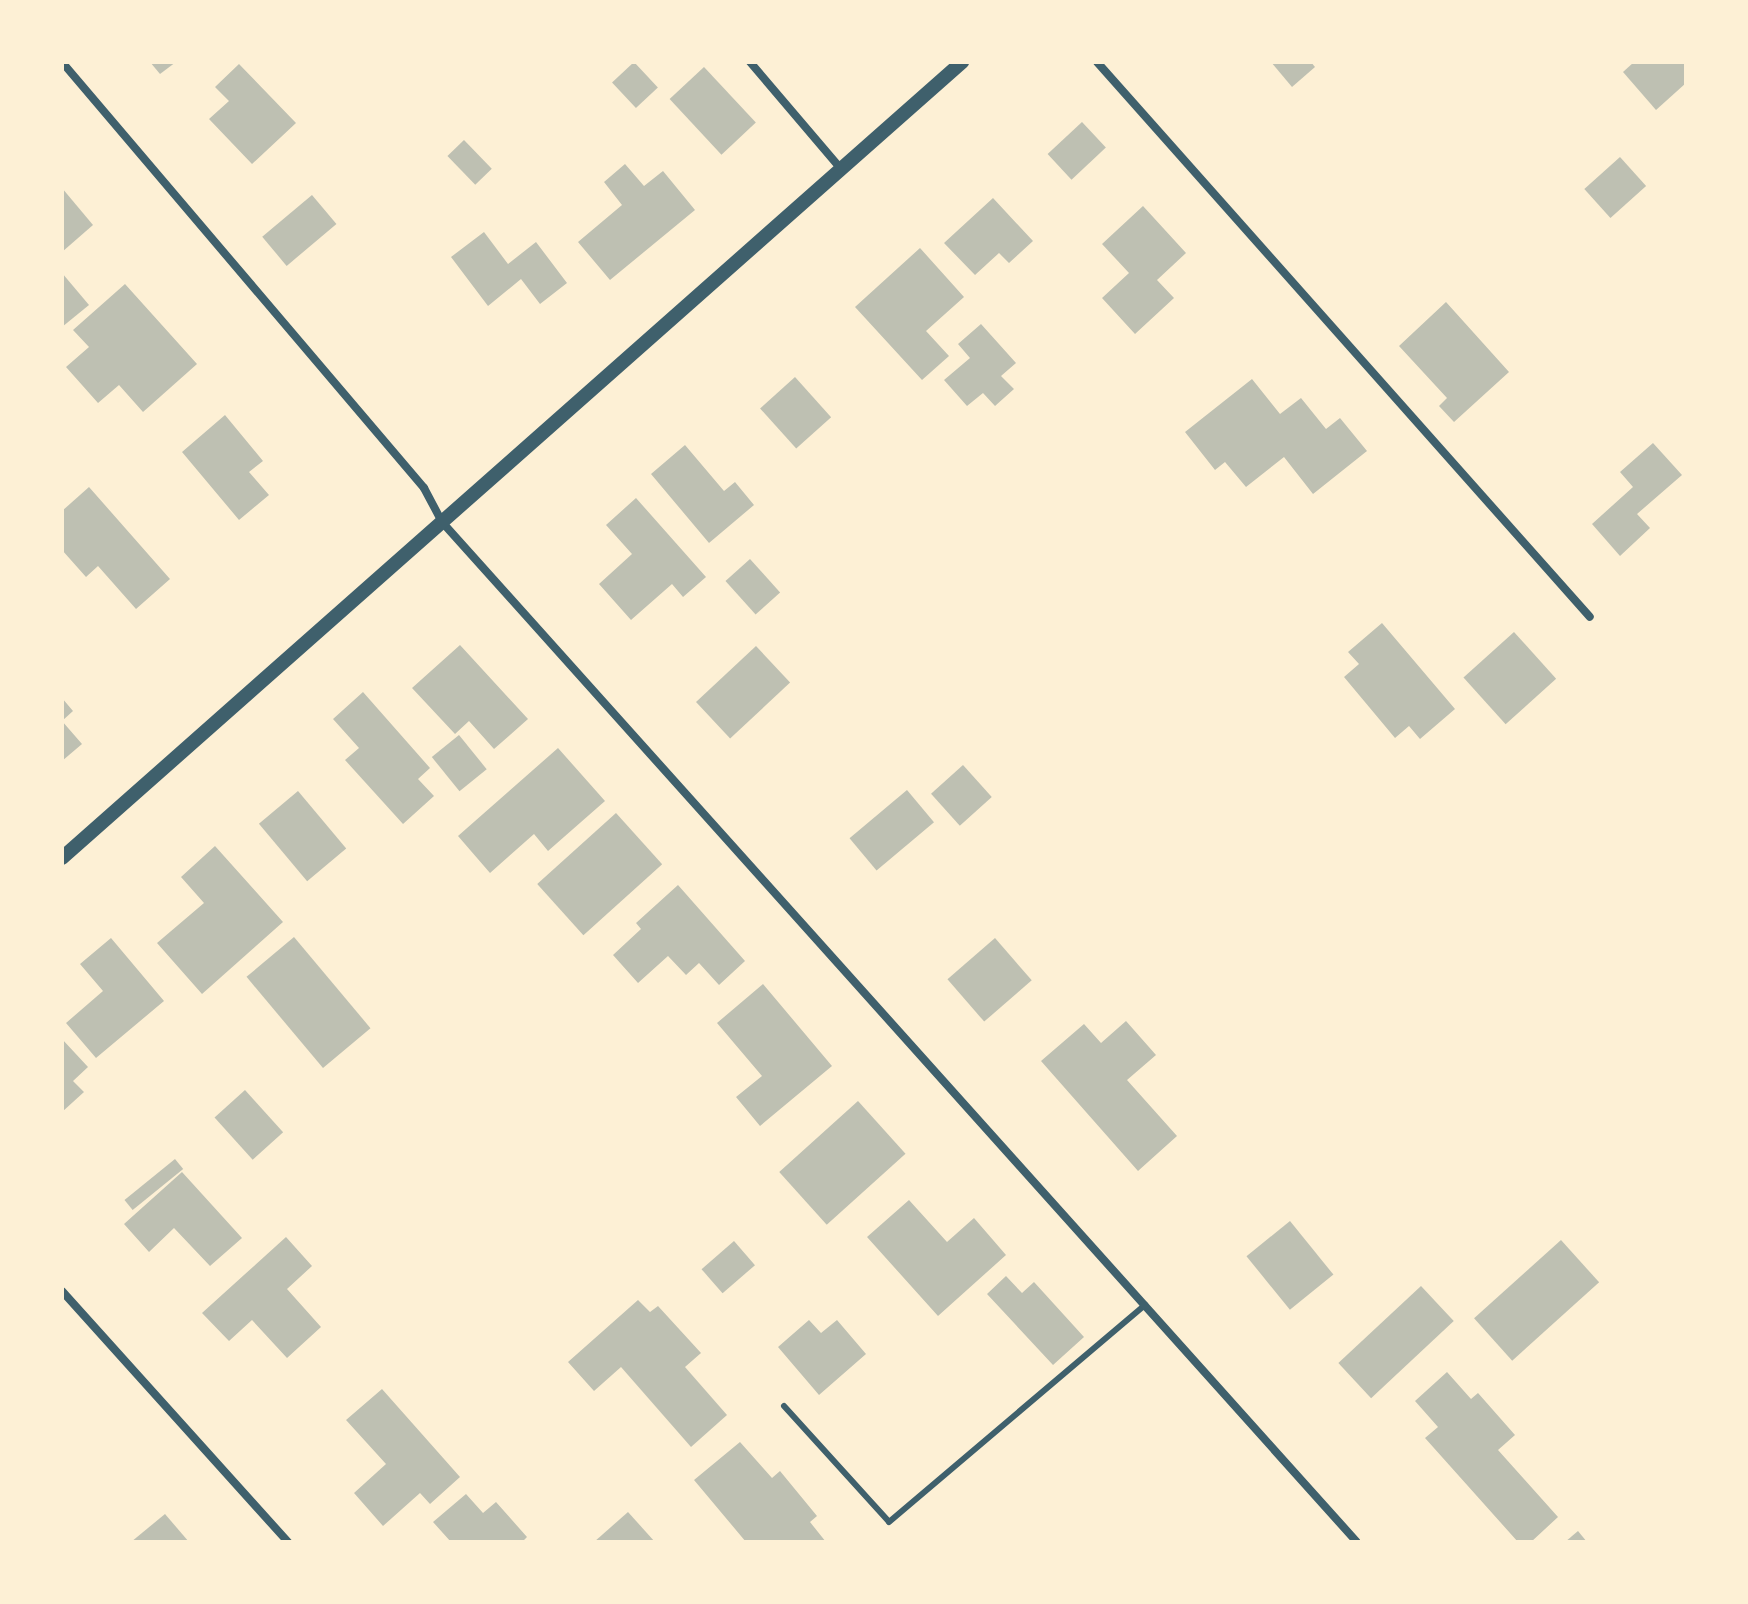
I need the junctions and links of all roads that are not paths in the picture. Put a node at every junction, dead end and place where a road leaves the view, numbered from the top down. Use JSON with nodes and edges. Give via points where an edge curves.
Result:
{"nodes":[{"id":1,"x":62,"y":62,"type":"edge"},
{"id":2,"x":750,"y":62,"type":"edge"},
{"id":3,"x":962,"y":62,"type":"edge"},
{"id":4,"x":1097,"y":62,"type":"edge"},
{"id":5,"x":841,"y":169,"type":"junction"},
{"id":6,"x":442,"y":522,"type":"junction"},
{"id":7,"x":1590,"y":617,"type":"dead end"},
{"id":8,"x":62,"y":858,"type":"edge"},
{"id":9,"x":62,"y":1291,"type":"edge"},
{"id":10,"x":1145,"y":1305,"type":"junction"},
{"id":11,"x":784,"y":1406,"type":"dead end"},
{"id":12,"x":288,"y":1542,"type":"edge"},
{"id":13,"x":1357,"y":1542,"type":"edge"}],
"edges":[{"from":1,"to":6,"type":"street","via":[[424,488]]},
{"from":2,"to":5,"type":"street"},
{"from":3,"to":5,"type":"street"},
{"from":4,"to":7,"type":"street"},
{"from":5,"to":6,"type":"street"},
{"from":6,"to":8,"type":"street"},
{"from":6,"to":10,"type":"street"},
{"from":9,"to":12,"type":"street"},
{"from":10,"to":11,"type":"lane","via":[[889,1522]]},
{"from":10,"to":13,"type":"street"}]}
